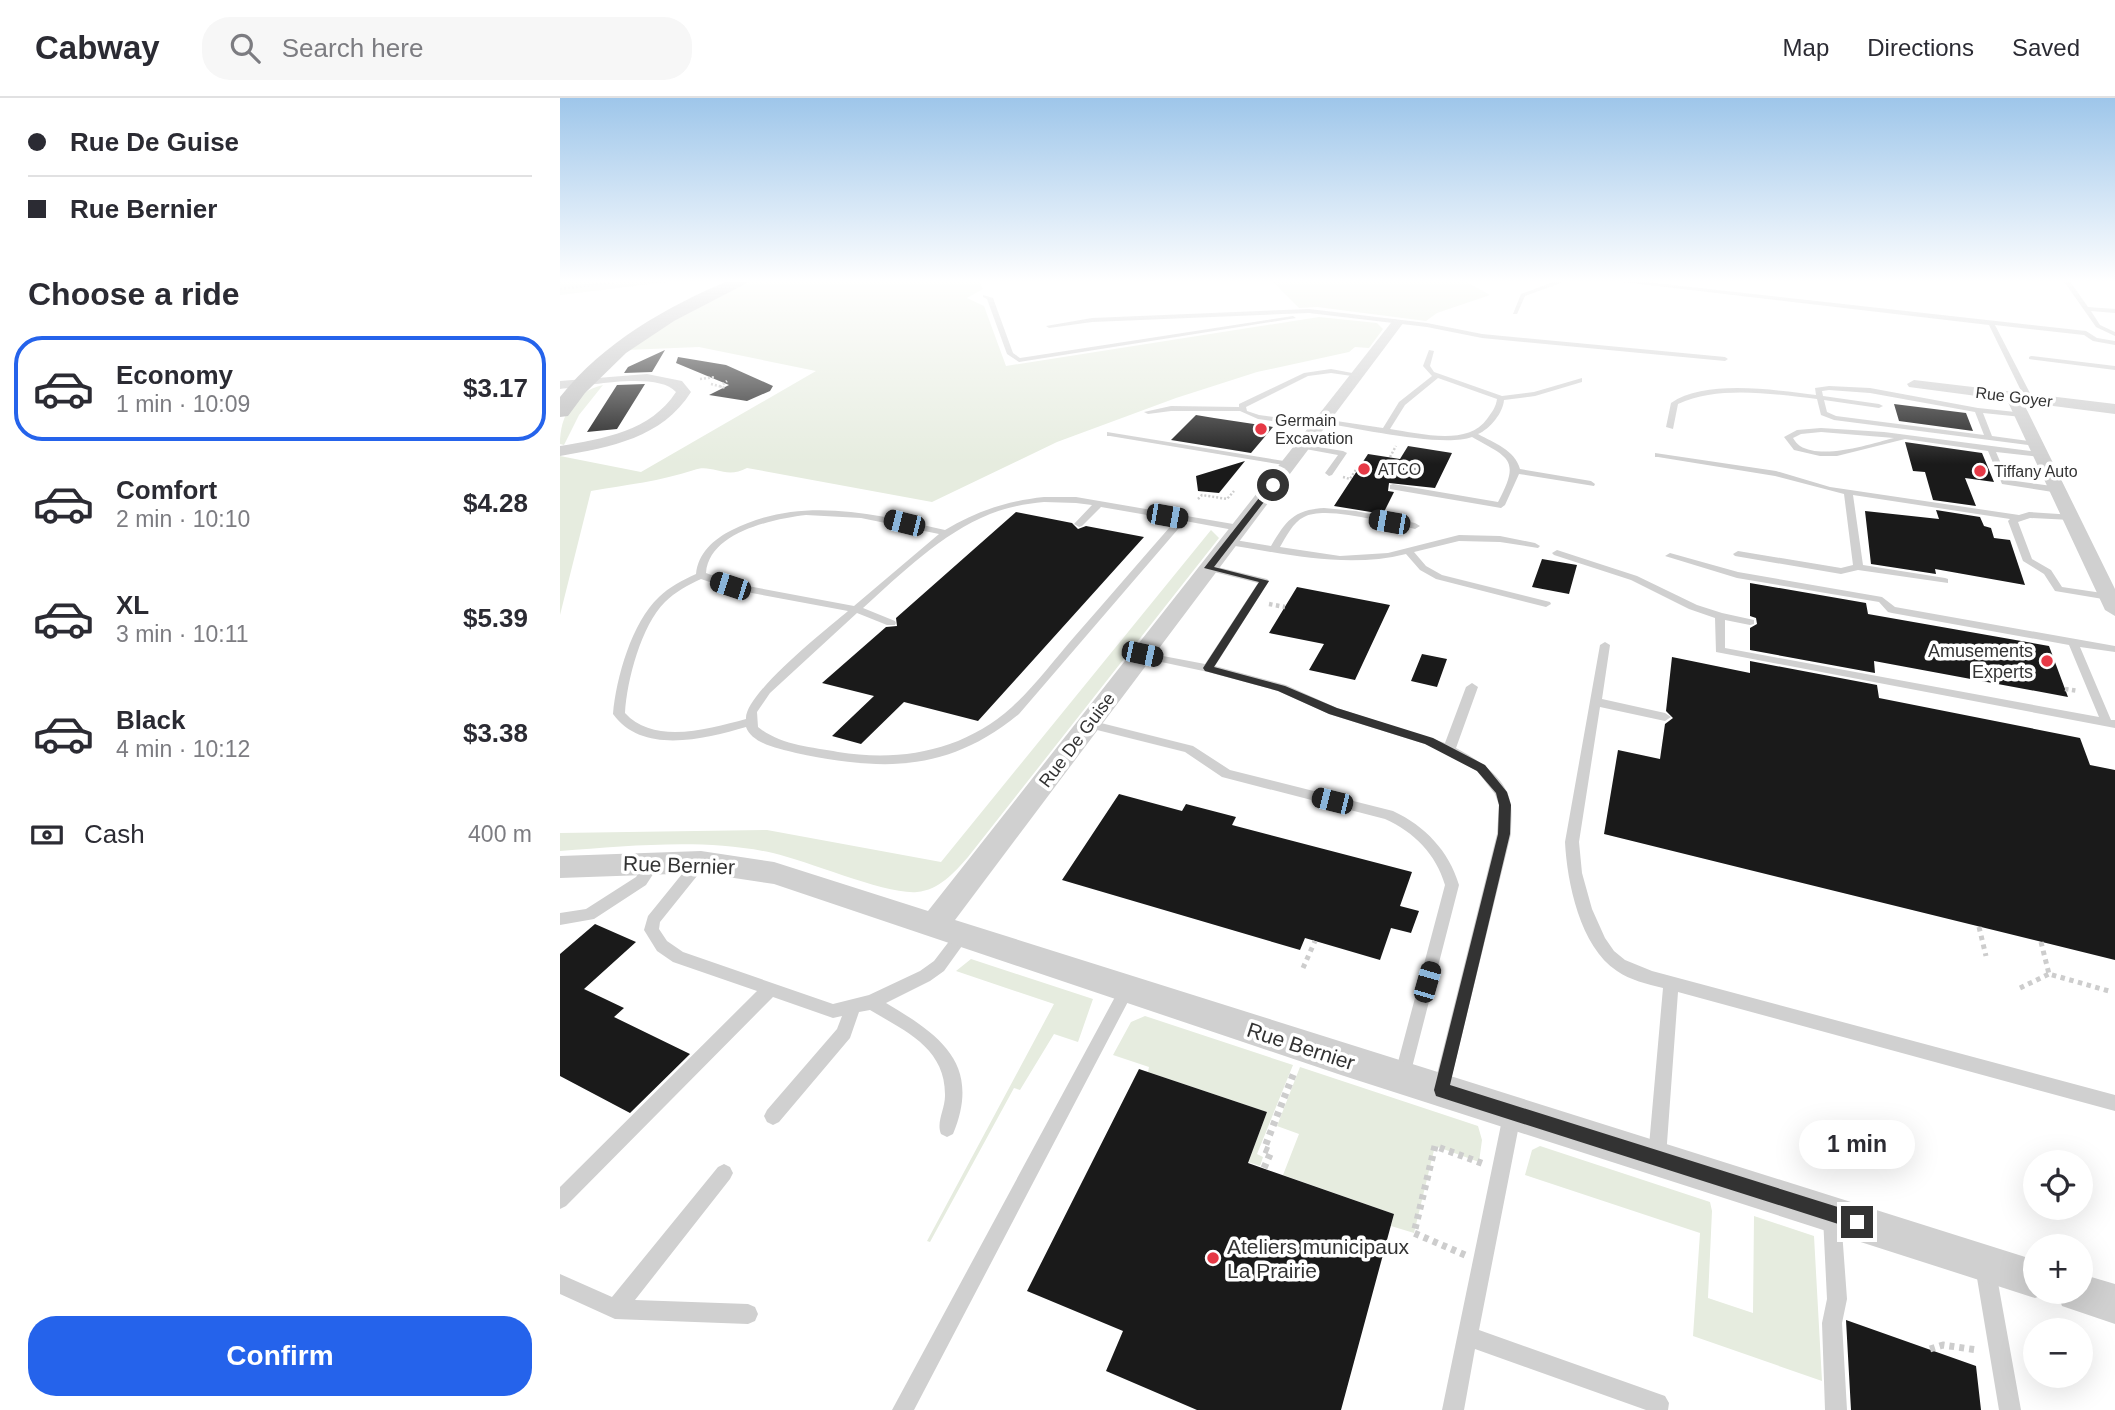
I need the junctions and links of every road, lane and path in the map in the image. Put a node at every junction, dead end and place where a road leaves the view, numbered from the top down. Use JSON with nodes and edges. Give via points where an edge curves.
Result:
{"nodes":[{"id":1,"x":632,"y":341,"type":"edge"},
{"id":2,"x":1005,"y":341,"type":"edge"},
{"id":3,"x":1138,"y":341,"type":"edge"},
{"id":4,"x":1384,"y":341,"type":"edge"},
{"id":5,"x":1535,"y":341,"type":"edge"},
{"id":6,"x":1998,"y":341,"type":"edge"},
{"id":7,"x":1431,"y":352,"type":"dead end"},
{"id":8,"x":2031,"y":358,"type":"dead end"},
{"id":9,"x":1725,"y":359,"type":"dead end"},
{"id":10,"x":2115,"y":368,"type":"edge"},
{"id":11,"x":1359,"y":375,"type":"junction"},
{"id":12,"x":1436,"y":376,"type":"junction"},
{"id":13,"x":715,"y":377,"type":"dead end"},
{"id":14,"x":700,"y":379,"type":"dead end"},
{"id":15,"x":1579,"y":380,"type":"dead end"},
{"id":16,"x":727,"y":381,"type":"dead end"},
{"id":17,"x":583,"y":383,"type":"junction"},
{"id":18,"x":710,"y":384,"type":"dead end"},
{"id":19,"x":1914,"y":384,"type":"dead end"},
{"id":20,"x":560,"y":385,"type":"edge"},
{"id":21,"x":719,"y":388,"type":"junction"},
{"id":22,"x":726,"y":388,"type":"dead end"},
{"id":23,"x":1819,"y":397,"type":"junction"},
{"id":24,"x":1501,"y":398,"type":"junction"},
{"id":25,"x":2022,"y":404,"type":"junction"},
{"id":26,"x":1879,"y":406,"type":"dead end"},
{"id":27,"x":2115,"y":409,"type":"edge"},
{"id":28,"x":1978,"y":410,"type":"junction"},
{"id":29,"x":560,"y":411,"type":"edge"},
{"id":30,"x":1220,"y":411,"type":"junction"},
{"id":31,"x":1245,"y":411,"type":"junction"},
{"id":32,"x":1148,"y":412,"type":"dead end"},
{"id":33,"x":1214,"y":418,"type":"dead end"},
{"id":34,"x":1240,"y":422,"type":"dead end"},
{"id":35,"x":1321,"y":423,"type":"junction"},
{"id":36,"x":1670,"y":428,"type":"dead end"},
{"id":37,"x":1385,"y":431,"type":"junction"},
{"id":38,"x":1110,"y":434,"type":"dead end"},
{"id":39,"x":1474,"y":435,"type":"junction"},
{"id":40,"x":1902,"y":438,"type":"junction"},
{"id":41,"x":1989,"y":438,"type":"junction"},
{"id":42,"x":1350,"y":443,"type":"dead end"},
{"id":43,"x":1303,"y":446,"type":"junction"},
{"id":44,"x":1396,"y":447,"type":"dead end"},
{"id":45,"x":1991,"y":449,"type":"junction"},
{"id":46,"x":2039,"y":450,"type":"junction"},
{"id":47,"x":560,"y":451,"type":"edge"},
{"id":48,"x":1343,"y":453,"type":"junction"},
{"id":49,"x":1658,"y":455,"type":"dead end"},
{"id":50,"x":1390,"y":457,"type":"dead end"},
{"id":51,"x":1290,"y":464,"type":"junction"},
{"id":52,"x":1356,"y":467,"type":"dead end"},
{"id":53,"x":1518,"y":471,"type":"junction"},
{"id":54,"x":1329,"y":473,"type":"dead end"},
{"id":55,"x":1992,"y":476,"type":"dead end"},
{"id":56,"x":1346,"y":478,"type":"dead end"},
{"id":57,"x":2003,"y":478,"type":"junction"},
{"id":58,"x":1591,"y":484,"type":"dead end"},
{"id":59,"x":1393,"y":487,"type":"dead end"},
{"id":60,"x":2059,"y":490,"type":"junction"},
{"id":61,"x":1234,"y":491,"type":"dead end"},
{"id":62,"x":1849,"y":492,"type":"junction"},
{"id":63,"x":1199,"y":499,"type":"dead end"},
{"id":64,"x":1099,"y":504,"type":"junction"},
{"id":65,"x":2015,"y":517,"type":"junction"},
{"id":66,"x":2071,"y":517,"type":"junction"},
{"id":67,"x":1183,"y":519,"type":"junction"},
{"id":68,"x":1079,"y":524,"type":"dead end"},
{"id":69,"x":1415,"y":526,"type":"dead end"},
{"id":70,"x":945,"y":533,"type":"junction"},
{"id":71,"x":1234,"y":535,"type":"junction"},
{"id":72,"x":1535,"y":545,"type":"dead end"},
{"id":73,"x":1273,"y":550,"type":"junction"},
{"id":74,"x":1407,"y":550,"type":"junction"},
{"id":75,"x":1557,"y":553,"type":"dead end"},
{"id":76,"x":1738,"y":554,"type":"dead end"},
{"id":77,"x":1670,"y":556,"type":"dead end"},
{"id":78,"x":1858,"y":567,"type":"junction"},
{"id":79,"x":1209,"y":568,"type":"junction"},
{"id":80,"x":701,"y":575,"type":"junction"},
{"id":81,"x":1945,"y":581,"type":"dead end"},
{"id":82,"x":2112,"y":603,"type":"edge"},
{"id":83,"x":1270,"y":604,"type":"dead end"},
{"id":84,"x":1546,"y":604,"type":"dead end"},
{"id":85,"x":1285,"y":607,"type":"dead end"},
{"id":86,"x":856,"y":609,"type":"junction"},
{"id":87,"x":1720,"y":616,"type":"junction"},
{"id":88,"x":1750,"y":622,"type":"dead end"},
{"id":89,"x":891,"y":623,"type":"dead end"},
{"id":90,"x":2073,"y":642,"type":"junction"},
{"id":91,"x":1605,"y":645,"type":"dead end"},
{"id":92,"x":2115,"y":649,"type":"edge"},
{"id":93,"x":1142,"y":654,"type":"junction"},
{"id":94,"x":1208,"y":668,"type":"junction"},
{"id":95,"x":1472,"y":687,"type":"dead end"},
{"id":96,"x":1595,"y":702,"type":"junction"},
{"id":97,"x":1665,"y":717,"type":"dead end"},
{"id":98,"x":749,"y":722,"type":"junction"},
{"id":99,"x":2111,"y":723,"type":"edge"},
{"id":100,"x":1089,"y":724,"type":"junction"},
{"id":101,"x":1449,"y":750,"type":"junction"},
{"id":102,"x":654,"y":861,"type":"junction"},
{"id":103,"x":701,"y":862,"type":"junction"},
{"id":104,"x":560,"y":867,"type":"edge"},
{"id":105,"x":560,"y":919,"type":"edge"},
{"id":106,"x":1979,"y":927,"type":"dead end"},
{"id":107,"x":948,"y":930,"type":"junction"},
{"id":108,"x":1315,"y":941,"type":"dead end"},
{"id":109,"x":2041,"y":942,"type":"dead end"},
{"id":110,"x":1986,"y":956,"type":"dead end"},
{"id":111,"x":1303,"y":968,"type":"dead end"},
{"id":112,"x":2049,"y":974,"type":"junction"},
{"id":113,"x":1671,"y":983,"type":"junction"},
{"id":114,"x":2020,"y":988,"type":"dead end"},
{"id":115,"x":770,"y":989,"type":"junction"},
{"id":116,"x":1127,"y":989,"type":"junction"},
{"id":117,"x":2109,"y":991,"type":"dead end"},
{"id":118,"x":871,"y":1002,"type":"junction"},
{"id":119,"x":852,"y":1009,"type":"junction"},
{"id":120,"x":1296,"y":1066,"type":"dead end"},
{"id":121,"x":1401,"y":1078,"type":"junction"},
{"id":122,"x":1441,"y":1090,"type":"junction"},
{"id":123,"x":2115,"y":1103,"type":"edge"},
{"id":124,"x":1513,"y":1113,"type":"junction"},
{"id":125,"x":773,"y":1116,"type":"dead end"},
{"id":126,"x":947,"y":1128,"type":"dead end"},
{"id":127,"x":1657,"y":1158,"type":"junction"},
{"id":128,"x":1479,"y":1162,"type":"dead end"},
{"id":129,"x":1264,"y":1168,"type":"dead end"},
{"id":130,"x":724,"y":1173,"type":"dead end"},
{"id":131,"x":560,"y":1199,"type":"edge"},
{"id":132,"x":1832,"y":1214,"type":"junction"},
{"id":133,"x":1460,"y":1252,"type":"dead end"},
{"id":134,"x":1985,"y":1262,"type":"junction"},
{"id":135,"x":2023,"y":1275,"type":"edge"},
{"id":136,"x":560,"y":1284,"type":"edge"},
{"id":137,"x":2093,"y":1297,"type":"edge"},
{"id":138,"x":2115,"y":1304,"type":"edge"},
{"id":139,"x":615,"y":1309,"type":"junction"},
{"id":140,"x":748,"y":1314,"type":"dead end"},
{"id":141,"x":1468,"y":1335,"type":"junction"},
{"id":142,"x":1969,"y":1347,"type":"dead end"},
{"id":143,"x":1930,"y":1349,"type":"dead end"},
{"id":144,"x":903,"y":1410,"type":"edge"},
{"id":145,"x":1453,"y":1410,"type":"edge"},
{"id":146,"x":1657,"y":1410,"type":"edge"},
{"id":147,"x":1836,"y":1410,"type":"edge"},
{"id":148,"x":2010,"y":1410,"type":"edge"}],
"edges":[{"from":1,"to":17,"type":"street"},
{"from":2,"to":3,"type":"lane","via":[[1010,354],[1019,360]]},
{"from":4,"to":11,"type":"street","name":"Rue De Guise"},
{"from":5,"to":9,"type":"lane"},
{"from":6,"to":25,"type":"lane"},
{"from":7,"to":12,"type":"lane","via":[[1426,366]]},
{"from":8,"to":10,"type":"lane"},
{"from":11,"to":31,"type":"lane","via":[[1306,374],[1249,400]]},
{"from":11,"to":35,"type":"street","name":"Rue De Guise"},
{"from":12,"to":24,"type":"lane"},
{"from":12,"to":37,"type":"lane","via":[[1402,404]]},
{"from":13,"to":14,"type":"path"},
{"from":15,"to":24,"type":"lane","via":[[1535,394]]},
{"from":16,"to":21,"type":"path"},
{"from":17,"to":20,"type":"street"},
{"from":17,"to":29,"type":"street"},
{"from":17,"to":47,"type":"street","via":[[660,378],[678,384],[684,392],[674,405],[633,434]]},
{"from":18,"to":21,"type":"path"},
{"from":19,"to":25,"type":"street","name":"Rue Goyer"},
{"from":21,"to":22,"type":"path"},
{"from":23,"to":26,"type":"lane"},
{"from":23,"to":28,"type":"lane","via":[[1820,388],[1831,387]]},
{"from":23,"to":36,"type":"lane","via":[[1690,395],[1675,403]]},
{"from":23,"to":41,"type":"lane","via":[[1824,413],[1834,418]]},
{"from":24,"to":39,"type":"lane","via":[[1484,429]]},
{"from":25,"to":27,"type":"street","name":"Rue Goyer"},
{"from":25,"to":28,"type":"lane"},
{"from":25,"to":46,"type":"street"},
{"from":28,"to":41,"type":"lane"},
{"from":30,"to":31,"type":"lane"},
{"from":30,"to":32,"type":"lane","via":[[1177,407]]},
{"from":30,"to":33,"type":"lane"},
{"from":31,"to":34,"type":"lane"},
{"from":31,"to":35,"type":"lane"},
{"from":35,"to":37,"type":"lane"},
{"from":35,"to":43,"type":"street","name":"Rue De Guise"},
{"from":37,"to":39,"type":"lane","via":[[1435,438]]},
{"from":38,"to":51,"type":"lane"},
{"from":39,"to":53,"type":"lane","via":[[1509,456]]},
{"from":40,"to":40,"type":"lane","via":[[1812,428],[1788,436],[1797,448],[1829,454]]},
{"from":40,"to":45,"type":"lane"},
{"from":41,"to":46,"type":"lane"},
{"from":42,"to":48,"type":"lane"},
{"from":43,"to":48,"type":"lane"},
{"from":43,"to":51,"type":"street","name":"Rue De Guise"},
{"from":44,"to":50,"type":"path"},
{"from":45,"to":46,"type":"lane"},
{"from":45,"to":57,"type":"lane"},
{"from":46,"to":60,"type":"street"},
{"from":48,"to":54,"type":"lane"},
{"from":49,"to":62,"type":"lane","via":[[1776,474]]},
{"from":51,"to":71,"type":"street","name":"Rue De Guise"},
{"from":52,"to":56,"type":"path","via":[[1350,479]]},
{"from":53,"to":58,"type":"lane"},
{"from":53,"to":59,"type":"lane","via":[[1501,505]]},
{"from":55,"to":57,"type":"lane"},
{"from":57,"to":60,"type":"lane"},
{"from":60,"to":66,"type":"street"},
{"from":61,"to":63,"type":"path","via":[[1227,499],[1202,495]]},
{"from":62,"to":65,"type":"lane"},
{"from":62,"to":78,"type":"lane"},
{"from":64,"to":67,"type":"lane"},
{"from":64,"to":68,"type":"lane"},
{"from":64,"to":70,"type":"lane","via":[[1052,498],[1020,500],[979,513]]},
{"from":65,"to":66,"type":"lane"},
{"from":65,"to":82,"type":"lane","via":[[2028,561],[2054,577],[2059,589]]},
{"from":66,"to":82,"type":"street"},
{"from":67,"to":71,"type":"lane"},
{"from":67,"to":98,"type":"lane","via":[[1015,710],[979,737],[903,761],[867,762],[767,739]]},
{"from":69,"to":73,"type":"lane","via":[[1307,512],[1295,519]]},
{"from":70,"to":80,"type":"lane","via":[[856,513],[783,513],[753,522],[719,541],[703,561]]},
{"from":70,"to":86,"type":"lane"},
{"from":71,"to":73,"type":"lane"},
{"from":71,"to":79,"type":"street","name":"Rue De Guise"},
{"from":72,"to":74,"type":"lane","via":[[1459,538]]},
{"from":73,"to":74,"type":"lane","via":[[1340,559]]},
{"from":74,"to":84,"type":"lane","via":[[1423,568],[1439,576]]},
{"from":75,"to":87,"type":"lane","via":[[1634,578]]},
{"from":76,"to":78,"type":"lane","via":[[1841,571]]},
{"from":77,"to":90,"type":"lane","via":[[1737,575],[1882,600],[1892,610]]},
{"from":78,"to":81,"type":"lane"},
{"from":79,"to":93,"type":"street","name":"Rue De Guise"},
{"from":79,"to":94,"type":"lane","via":[[1265,581]]},
{"from":80,"to":86,"type":"lane","via":[[730,586]]},
{"from":80,"to":98,"type":"lane","via":[[664,595],[640,627],[619,714],[634,730],[672,735]]},
{"from":83,"to":85,"type":"path"},
{"from":86,"to":89,"type":"lane"},
{"from":86,"to":98,"type":"lane","via":[[766,691]]},
{"from":87,"to":88,"type":"lane"},
{"from":87,"to":99,"type":"lane","via":[[1720,650]]},
{"from":90,"to":92,"type":"lane"},
{"from":90,"to":99,"type":"lane"},
{"from":91,"to":96,"type":"lane"},
{"from":93,"to":94,"type":"lane"},
{"from":93,"to":100,"type":"street","name":"Rue De Guise"},
{"from":94,"to":101,"type":"lane","via":[[1282,688],[1333,711]]},
{"from":95,"to":101,"type":"lane"},
{"from":96,"to":97,"type":"lane"},
{"from":96,"to":113,"type":"lane","via":[[1572,842],[1577,887],[1593,927],[1617,963],[1633,973]]},
{"from":100,"to":107,"type":"street","name":"Rue De Guise"},
{"from":100,"to":121,"type":"lane","via":[[1189,749],[1226,775],[1388,815],[1425,839],[1449,872],[1452,885]]},
{"from":101,"to":122,"type":"lane","via":[[1492,779],[1501,792],[1506,822]]},
{"from":102,"to":103,"type":"street","name":"Rue Bernier"},
{"from":102,"to":104,"type":"street","name":"Rue Bernier"},
{"from":102,"to":105,"type":"lane","via":[[641,881],[589,915]]},
{"from":103,"to":107,"type":"street","name":"Rue Bernier","via":[[774,873]]},
{"from":103,"to":115,"type":"lane","via":[[657,912],[651,930],[654,936],[678,957]]},
{"from":106,"to":110,"type":"path"},
{"from":107,"to":116,"type":"street","name":"Rue Bernier"},
{"from":107,"to":118,"type":"lane","via":[[939,966]]},
{"from":108,"to":111,"type":"path"},
{"from":109,"to":112,"type":"path"},
{"from":112,"to":114,"type":"path"},
{"from":112,"to":117,"type":"path"},
{"from":113,"to":123,"type":"lane"},
{"from":113,"to":127,"type":"lane"},
{"from":115,"to":119,"type":"lane","via":[[833,1011]]},
{"from":115,"to":131,"type":"lane"},
{"from":116,"to":121,"type":"street","name":"Rue Bernier"},
{"from":116,"to":144,"type":"lane"},
{"from":118,"to":119,"type":"lane"},
{"from":118,"to":126,"type":"lane","via":[[918,1030],[947,1056],[955,1080]]},
{"from":119,"to":125,"type":"lane","via":[[844,1033]]},
{"from":120,"to":129,"type":"path","via":[[1264,1149],[1271,1152]]},
{"from":121,"to":122,"type":"street","name":"Rue Bernier"},
{"from":122,"to":124,"type":"street","name":"Rue Bernier"},
{"from":124,"to":127,"type":"street","name":"Rue Bernier"},
{"from":124,"to":141,"type":"lane"},
{"from":127,"to":132,"type":"street","name":"Rue Bernier"},
{"from":128,"to":133,"type":"path","via":[[1435,1146],[1414,1233]]},
{"from":130,"to":139,"type":"lane"},
{"from":132,"to":134,"type":"street","name":"Rue Bernier"},
{"from":132,"to":147,"type":"lane","via":[[1838,1299],[1832,1323]]},
{"from":134,"to":135,"type":"street","name":"Rue Bernier"},
{"from":134,"to":148,"type":"lane"},
{"from":136,"to":139,"type":"lane"},
{"from":137,"to":138,"type":"street"},
{"from":139,"to":140,"type":"lane"},
{"from":141,"to":145,"type":"lane"},
{"from":141,"to":146,"type":"lane","via":[[1658,1403]]},
{"from":142,"to":143,"type":"path"}]}
